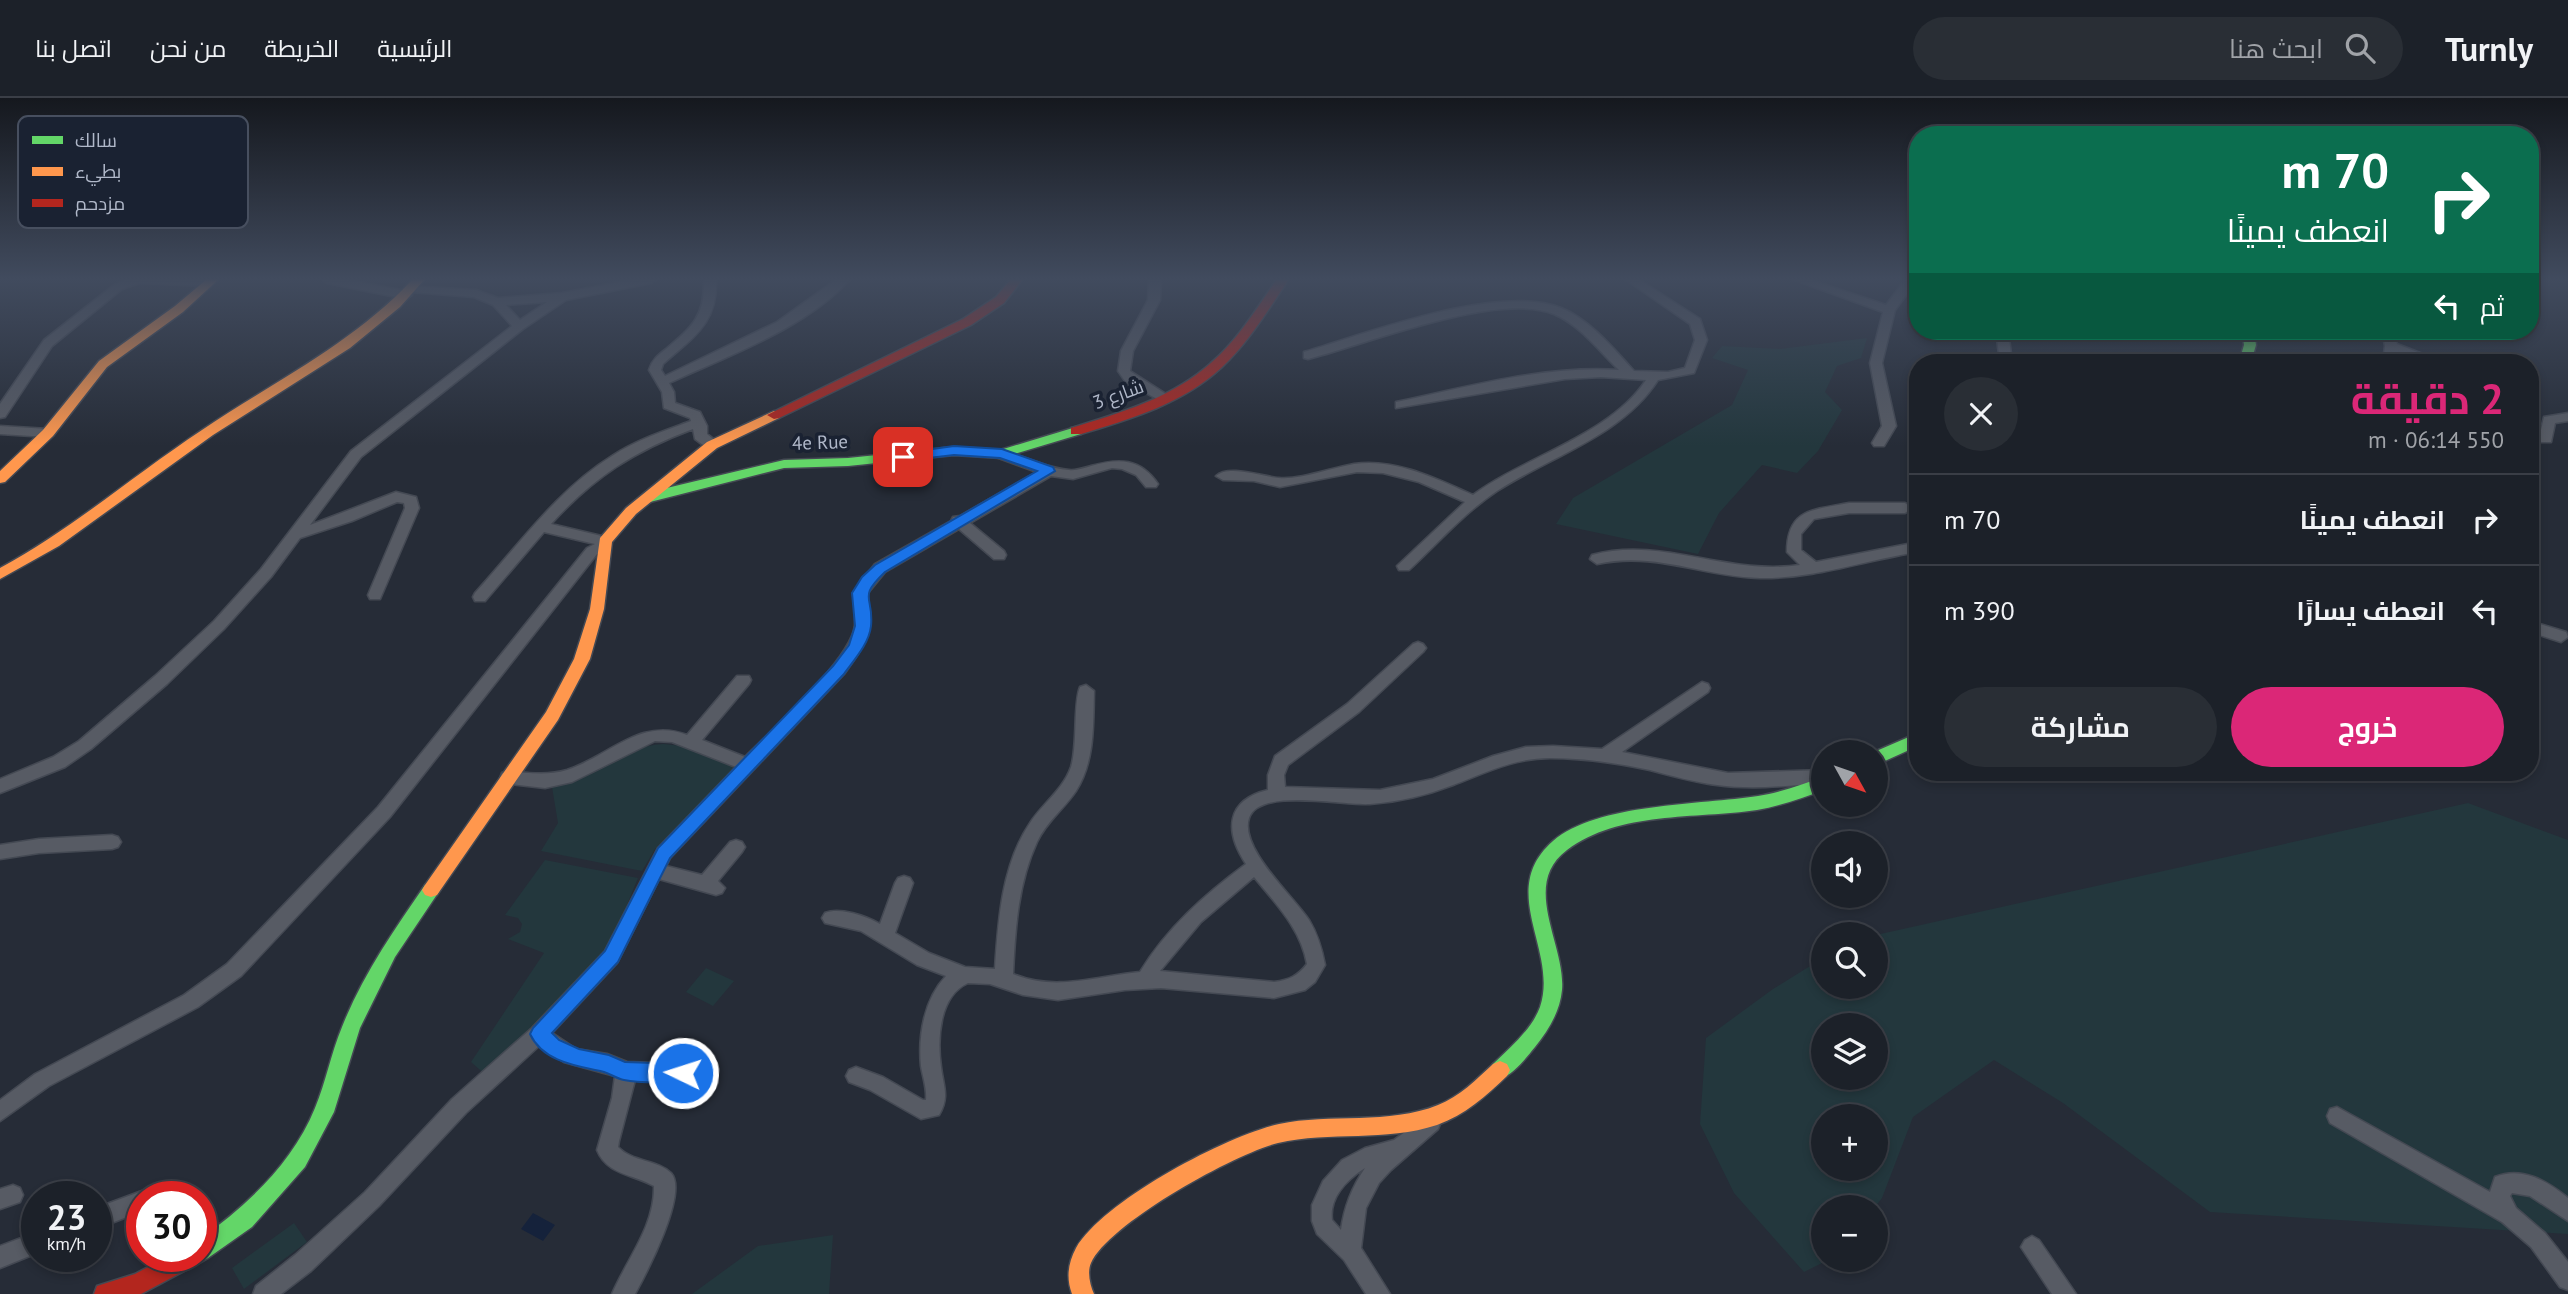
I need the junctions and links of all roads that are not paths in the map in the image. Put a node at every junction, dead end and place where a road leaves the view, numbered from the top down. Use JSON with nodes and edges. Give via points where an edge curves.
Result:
{"nodes":[{"id":1,"x":59,"y":335,"type":"edge"},
{"id":2,"x":143,"y":335,"type":"edge"},
{"id":3,"x":362,"y":335,"type":"edge"},
{"id":4,"x":508,"y":335,"type":"edge"},
{"id":5,"x":691,"y":335,"type":"edge"},
{"id":6,"x":763,"y":335,"type":"edge"},
{"id":7,"x":941,"y":335,"type":"edge"},
{"id":8,"x":1136,"y":335,"type":"edge"},
{"id":9,"x":1244,"y":335,"type":"edge"},
{"id":10,"x":1380,"y":335,"type":"edge"},
{"id":11,"x":1587,"y":335,"type":"edge"},
{"id":12,"x":1700,"y":335,"type":"edge"},
{"id":13,"x":1883,"y":335,"type":"edge"},
{"id":14,"x":2389,"y":340,"type":"edge"},
{"id":15,"x":2390,"y":346,"type":"junction"},
{"id":16,"x":2390,"y":354,"type":"edge"},
{"id":17,"x":2414,"y":354,"type":"edge"},
{"id":18,"x":1308,"y":355,"type":"dead end"},
{"id":19,"x":1628,"y":372,"type":"junction"},
{"id":20,"x":1655,"y":375,"type":"junction"},
{"id":21,"x":663,"y":381,"type":"junction"},
{"id":22,"x":1164,"y":399,"type":"junction"},
{"id":23,"x":1401,"y":405,"type":"dead end"},
{"id":24,"x":0,"y":414,"type":"edge"},
{"id":25,"x":2568,"y":417,"type":"edge"},
{"id":26,"x":699,"y":423,"type":"junction"},
{"id":27,"x":0,"y":430,"type":"edge"},
{"id":28,"x":48,"y":433,"type":"junction"},
{"id":29,"x":2539,"y":439,"type":"edge"},
{"id":30,"x":1879,"y":443,"type":"dead end"},
{"id":31,"x":712,"y":446,"type":"junction"},
{"id":32,"x":1002,"y":454,"type":"junction"},
{"id":33,"x":1049,"y":471,"type":"junction"},
{"id":34,"x":1223,"y":475,"type":"dead end"},
{"id":35,"x":0,"y":479,"type":"edge"},
{"id":36,"x":1151,"y":484,"type":"dead end"},
{"id":37,"x":644,"y":499,"type":"junction"},
{"id":38,"x":1475,"y":501,"type":"junction"},
{"id":39,"x":1905,"y":508,"type":"dead end"},
{"id":40,"x":958,"y":520,"type":"junction"},
{"id":41,"x":543,"y":527,"type":"junction"},
{"id":42,"x":295,"y":535,"type":"junction"},
{"id":43,"x":604,"y":543,"type":"junction"},
{"id":44,"x":1909,"y":549,"type":"edge"},
{"id":45,"x":999,"y":555,"type":"dead end"},
{"id":46,"x":1598,"y":559,"type":"dead end"},
{"id":47,"x":1404,"y":566,"type":"dead end"},
{"id":48,"x":1811,"y":566,"type":"junction"},
{"id":49,"x":0,"y":574,"type":"edge"},
{"id":50,"x":375,"y":595,"type":"dead end"},
{"id":51,"x":480,"y":597,"type":"dead end"},
{"id":52,"x":2539,"y":629,"type":"edge"},
{"id":53,"x":2561,"y":636,"type":"dead end"},
{"id":54,"x":1418,"y":648,"type":"dead end"},
{"id":55,"x":743,"y":680,"type":"dead end"},
{"id":56,"x":1702,"y":688,"type":"dead end"},
{"id":57,"x":1086,"y":691,"type":"dead end"},
{"id":58,"x":691,"y":742,"type":"junction"},
{"id":59,"x":1909,"y":744,"type":"edge"},
{"id":60,"x":1888,"y":754,"type":"edge"},
{"id":61,"x":1604,"y":756,"type":"junction"},
{"id":62,"x":748,"y":765,"type":"junction"},
{"id":63,"x":1811,"y":777,"type":"edge"},
{"id":64,"x":508,"y":778,"type":"junction"},
{"id":65,"x":0,"y":786,"type":"edge"},
{"id":66,"x":1811,"y":788,"type":"edge"},
{"id":67,"x":1277,"y":794,"type":"junction"},
{"id":68,"x":112,"y":842,"type":"dead end"},
{"id":69,"x":736,"y":848,"type":"dead end"},
{"id":70,"x":0,"y":852,"type":"edge"},
{"id":71,"x":1257,"y":865,"type":"junction"},
{"id":72,"x":655,"y":871,"type":"junction"},
{"id":73,"x":904,"y":883,"type":"dead end"},
{"id":74,"x":831,"y":918,"type":"dead end"},
{"id":75,"x":885,"y":936,"type":"junction"},
{"id":76,"x":964,"y":975,"type":"junction"},
{"id":77,"x":1004,"y":979,"type":"junction"},
{"id":78,"x":1145,"y":980,"type":"junction"},
{"id":79,"x":539,"y":1034,"type":"junction"},
{"id":80,"x":624,"y":1071,"type":"junction"},
{"id":81,"x":683,"y":1073,"type":"dead end"},
{"id":82,"x":856,"y":1076,"type":"dead end"},
{"id":83,"x":0,"y":1112,"type":"edge"},
{"id":84,"x":1440,"y":1115,"type":"junction"},
{"id":85,"x":2337,"y":1116,"type":"dead end"},
{"id":86,"x":1396,"y":1149,"type":"junction"},
{"id":87,"x":2568,"y":1211,"type":"edge"},
{"id":88,"x":2509,"y":1215,"type":"junction"},
{"id":89,"x":217,"y":1240,"type":"edge"},
{"id":90,"x":2032,"y":1247,"type":"dead end"},
{"id":91,"x":21,"y":1248,"type":"edge"},
{"id":92,"x":1350,"y":1252,"type":"junction"},
{"id":93,"x":0,"y":1256,"type":"edge"},
{"id":94,"x":162,"y":1272,"type":"edge"},
{"id":95,"x":2568,"y":1279,"type":"edge"},
{"id":96,"x":105,"y":1294,"type":"edge"},
{"id":97,"x":264,"y":1294,"type":"edge"},
{"id":98,"x":623,"y":1294,"type":"edge"},
{"id":99,"x":1083,"y":1294,"type":"edge"},
{"id":100,"x":1379,"y":1294,"type":"edge"},
{"id":101,"x":2065,"y":1294,"type":"edge"}],
"edges":[{"from":1,"to":24,"type":"street","via":[[48,344]]},
{"from":2,"to":28,"type":"street","via":[[103,364]]},
{"from":3,"to":49,"type":"street","via":[[318,368],[217,426],[49,545]]},
{"from":4,"to":42,"type":"street","via":[[363,447]]},
{"from":5,"to":21,"type":"street","via":[[657,363]]},
{"from":6,"to":21,"type":"street"},
{"from":7,"to":31,"type":"street"},
{"from":8,"to":22,"type":"street","via":[[1124,371]]},
{"from":9,"to":22,"type":"street","name":"شارع 3","via":[[1196,382]]},
{"from":10,"to":18,"type":"street"},
{"from":11,"to":19,"type":"street"},
{"from":12,"to":20,"type":"street","via":[[1690,369],[1676,376]]},
{"from":13,"to":30,"type":"street","via":[[1876,363],[1889,426]]},
{"from":14,"to":15,"type":"street"},
{"from":15,"to":16,"type":"street"},
{"from":15,"to":17,"type":"street"},
{"from":19,"to":20,"type":"street"},
{"from":19,"to":23,"type":"street","via":[[1514,381]]},
{"from":20,"to":38,"type":"street","via":[[1639,400],[1618,415],[1518,471]]},
{"from":21,"to":26,"type":"street","via":[[669,405],[691,411]]},
{"from":22,"to":32,"type":"street","name":"شارع 3"},
{"from":25,"to":29,"type":"street","via":[[2549,420],[2546,439]]},
{"from":26,"to":31,"type":"street","via":[[700,436]]},
{"from":26,"to":41,"type":"street","via":[[647,443],[606,466],[562,503]]},
{"from":27,"to":28,"type":"street"},
{"from":28,"to":35,"type":"street"},
{"from":31,"to":37,"type":"street"},
{"from":32,"to":33,"type":"street"},
{"from":32,"to":37,"type":"street","name":"4e Rue","via":[[954,450],[784,464]]},
{"from":33,"to":36,"type":"street","via":[[1073,475],[1124,465]]},
{"from":33,"to":40,"type":"street"},
{"from":34,"to":38,"type":"street","via":[[1280,483],[1357,468],[1383,469],[1423,478]]},
{"from":37,"to":43,"type":"street"},
{"from":38,"to":47,"type":"street"},
{"from":39,"to":48,"type":"street","via":[[1839,509],[1810,515],[1794,533],[1794,552]]},
{"from":40,"to":45,"type":"street"},
{"from":40,"to":62,"type":"street","via":[[880,568],[867,581],[860,593],[863,626],[856,646],[839,670]]},
{"from":41,"to":43,"type":"street"},
{"from":41,"to":51,"type":"street"},
{"from":42,"to":50,"type":"street","via":[[396,497],[411,500],[412,508]]},
{"from":42,"to":65,"type":"street","via":[[219,625],[85,745],[59,762]]},
{"from":43,"to":64,"type":"street","via":[[597,609],[582,659],[552,716]]},
{"from":43,"to":83,"type":"street","via":[[592,551],[384,812],[234,970],[182,1006],[42,1080]]},
{"from":44,"to":48,"type":"street"},
{"from":46,"to":48,"type":"street","via":[[1641,553],[1758,573]]},
{"from":52,"to":53,"type":"street"},
{"from":54,"to":67,"type":"street","via":[[1353,708],[1281,761]]},
{"from":55,"to":58,"type":"street"},
{"from":56,"to":61,"type":"street"},
{"from":57,"to":77,"type":"street","via":[[1078,768],[1026,846],[1011,896]]},
{"from":58,"to":62,"type":"street"},
{"from":58,"to":64,"type":"street","via":[[653,735],[572,775],[545,781]]},
{"from":59,"to":60,"type":"street"},
{"from":61,"to":63,"type":"street","via":[[1727,780]]},
{"from":61,"to":67,"type":"street","via":[[1539,752],[1503,757],[1436,785],[1362,798]]},
{"from":62,"to":72,"type":"street","via":[[664,853]]},
{"from":64,"to":89,"type":"street","via":[[400,932],[372,980],[351,1027],[324,1112],[298,1160],[245,1220]]},
{"from":66,"to":84,"type":"street","via":[[1760,802],[1634,816],[1591,827],[1556,848],[1539,870],[1534,888],[1554,998],[1522,1050],[1479,1090]]},
{"from":67,"to":71,"type":"street","via":[[1259,799],[1240,817],[1245,844]]},
{"from":68,"to":70,"type":"street"},
{"from":69,"to":72,"type":"street","via":[[711,886]]},
{"from":71,"to":78,"type":"street","via":[[1193,917]]},
{"from":71,"to":78,"type":"street","via":[[1314,942],[1316,965],[1304,982],[1288,990],[1273,990]]},
{"from":72,"to":79,"type":"street","via":[[611,957]]},
{"from":73,"to":75,"type":"street"},
{"from":74,"to":75,"type":"street","via":[[865,924]]},
{"from":75,"to":76,"type":"street","via":[[923,959]]},
{"from":76,"to":77,"type":"street"},
{"from":76,"to":82,"type":"street","via":[[943,994],[935,1010],[930,1038],[937,1099],[932,1108],[921,1110]]},
{"from":77,"to":78,"type":"street","via":[[1033,992],[1049,993]]},
{"from":79,"to":80,"type":"street","via":[[552,1047],[577,1058]]},
{"from":79,"to":97,"type":"street","via":[[459,1106],[372,1199]]},
{"from":80,"to":81,"type":"street"},
{"from":80,"to":98,"type":"street","via":[[626,1084],[607,1150],[624,1166],[655,1174],[664,1180],[665,1188],[639,1266]]},
{"from":84,"to":86,"type":"street"},
{"from":84,"to":99,"type":"street","via":[[1281,1132],[1239,1145],[1113,1223],[1084,1254],[1079,1272]]},
{"from":85,"to":88,"type":"street"},
{"from":86,"to":92,"type":"street","via":[[1359,1194],[1349,1228]]},
{"from":86,"to":92,"type":"street","via":[[1353,1163],[1324,1199],[1321,1220]]},
{"from":87,"to":88,"type":"street","via":[[2537,1188],[2517,1180],[2502,1184],[2499,1197]]},
{"from":88,"to":95,"type":"street","via":[[2538,1240]]},
{"from":90,"to":101,"type":"street"},
{"from":91,"to":93,"type":"street"},
{"from":92,"to":100,"type":"street"},
{"from":94,"to":96,"type":"street"}]}
